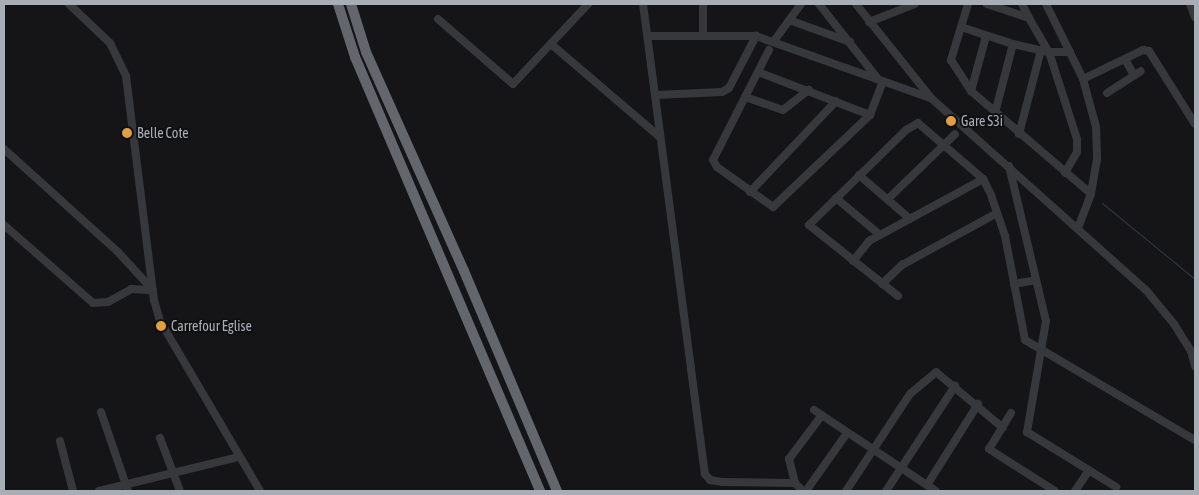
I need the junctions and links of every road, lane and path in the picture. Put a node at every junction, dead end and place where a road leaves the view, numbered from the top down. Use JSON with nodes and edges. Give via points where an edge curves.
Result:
{"nodes":[{"id":1,"x":69,"y":4,"type":"edge"},
{"id":2,"x":338,"y":4,"type":"edge"},
{"id":3,"x":351,"y":4,"type":"edge"},
{"id":4,"x":588,"y":4,"type":"edge"},
{"id":5,"x":644,"y":4,"type":"edge"},
{"id":6,"x":703,"y":4,"type":"edge"},
{"id":7,"x":801,"y":4,"type":"edge"},
{"id":8,"x":819,"y":4,"type":"edge"},
{"id":9,"x":856,"y":4,"type":"edge"},
{"id":10,"x":915,"y":4,"type":"edge"},
{"id":11,"x":968,"y":4,"type":"edge"},
{"id":12,"x":987,"y":4,"type":"edge"},
{"id":13,"x":1022,"y":4,"type":"edge"},
{"id":14,"x":1046,"y":4,"type":"edge"},
{"id":15,"x":1190,"y":4,"type":"edge"},
{"id":16,"x":1195,"y":17,"type":"edge"},
{"id":17,"x":1029,"y":18,"type":"junction"},
{"id":18,"x":438,"y":20,"type":"dead end"},
{"id":19,"x":790,"y":20,"type":"junction"},
{"id":20,"x":869,"y":22,"type":"junction"},
{"id":21,"x":960,"y":27,"type":"junction"},
{"id":22,"x":703,"y":35,"type":"junction"},
{"id":23,"x":648,"y":36,"type":"junction"},
{"id":24,"x":756,"y":36,"type":"junction"},
{"id":25,"x":986,"y":36,"type":"junction"},
{"id":26,"x":774,"y":41,"type":"junction"},
{"id":27,"x":850,"y":42,"type":"junction"},
{"id":28,"x":551,"y":44,"type":"junction"},
{"id":29,"x":1013,"y":44,"type":"junction"},
{"id":30,"x":769,"y":50,"type":"dead end"},
{"id":31,"x":1045,"y":51,"type":"junction"},
{"id":32,"x":1070,"y":52,"type":"junction"},
{"id":33,"x":1124,"y":59,"type":"junction"},
{"id":34,"x":758,"y":72,"type":"junction"},
{"id":35,"x":1083,"y":79,"type":"junction"},
{"id":36,"x":881,"y":80,"type":"junction"},
{"id":37,"x":809,"y":90,"type":"junction"},
{"id":38,"x":971,"y":91,"type":"junction"},
{"id":39,"x":1107,"y":93,"type":"dead end"},
{"id":40,"x":656,"y":95,"type":"junction"},
{"id":41,"x":745,"y":98,"type":"junction"},
{"id":42,"x":931,"y":98,"type":"junction"},
{"id":43,"x":836,"y":101,"type":"junction"},
{"id":44,"x":995,"y":113,"type":"junction"},
{"id":45,"x":870,"y":115,"type":"junction"},
{"id":46,"x":1195,"y":124,"type":"edge"},
{"id":47,"x":955,"y":134,"type":"dead end"},
{"id":48,"x":1019,"y":134,"type":"junction"},
{"id":49,"x":660,"y":137,"type":"junction"},
{"id":50,"x":945,"y":144,"type":"junction"},
{"id":51,"x":4,"y":149,"type":"edge"},
{"id":52,"x":1009,"y":166,"type":"junction"},
{"id":53,"x":1065,"y":173,"type":"junction"},
{"id":54,"x":858,"y":175,"type":"junction"},
{"id":55,"x":983,"y":179,"type":"junction"},
{"id":56,"x":750,"y":192,"type":"junction"},
{"id":57,"x":1091,"y":194,"type":"junction"},
{"id":58,"x":836,"y":198,"type":"junction"},
{"id":59,"x":888,"y":199,"type":"junction"},
{"id":60,"x":997,"y":213,"type":"junction"},
{"id":61,"x":910,"y":219,"type":"junction"},
{"id":62,"x":4,"y":225,"type":"edge"},
{"id":63,"x":1078,"y":228,"type":"junction"},
{"id":64,"x":880,"y":235,"type":"junction"},
{"id":65,"x":853,"y":261,"type":"junction"},
{"id":66,"x":1036,"y":280,"type":"junction"},
{"id":67,"x":882,"y":284,"type":"junction"},
{"id":68,"x":1014,"y":284,"type":"junction"},
{"id":69,"x":153,"y":290,"type":"junction"},
{"id":70,"x":898,"y":296,"type":"dead end"},
{"id":71,"x":1193,"y":350,"type":"edge"},
{"id":72,"x":1042,"y":352,"type":"junction"},
{"id":73,"x":1195,"y":366,"type":"edge"},
{"id":74,"x":955,"y":386,"type":"junction"},
{"id":75,"x":978,"y":404,"type":"junction"},
{"id":76,"x":814,"y":410,"type":"dead end"},
{"id":77,"x":101,"y":412,"type":"dead end"},
{"id":78,"x":1011,"y":412,"type":"dead end"},
{"id":79,"x":822,"y":416,"type":"junction"},
{"id":80,"x":1003,"y":428,"type":"junction"},
{"id":81,"x":847,"y":433,"type":"junction"},
{"id":82,"x":160,"y":438,"type":"dead end"},
{"id":83,"x":60,"y":440,"type":"dead end"},
{"id":84,"x":1195,"y":440,"type":"edge"},
{"id":85,"x":873,"y":450,"type":"junction"},
{"id":86,"x":239,"y":457,"type":"junction"},
{"id":87,"x":901,"y":467,"type":"junction"},
{"id":88,"x":1089,"y":470,"type":"junction"},
{"id":89,"x":173,"y":473,"type":"junction"},
{"id":90,"x":795,"y":483,"type":"junction"},
{"id":91,"x":927,"y":485,"type":"junction"},
{"id":92,"x":1116,"y":487,"type":"dead end"},
{"id":93,"x":127,"y":488,"type":"edge"},
{"id":94,"x":73,"y":491,"type":"edge"},
{"id":95,"x":99,"y":491,"type":"edge"},
{"id":96,"x":180,"y":491,"type":"edge"},
{"id":97,"x":260,"y":491,"type":"edge"},
{"id":98,"x":540,"y":491,"type":"edge"},
{"id":99,"x":557,"y":491,"type":"edge"},
{"id":100,"x":804,"y":491,"type":"edge"},
{"id":101,"x":846,"y":491,"type":"edge"},
{"id":102,"x":886,"y":491,"type":"edge"},
{"id":103,"x":936,"y":491,"type":"edge"},
{"id":104,"x":1055,"y":491,"type":"edge"},
{"id":105,"x":1075,"y":491,"type":"edge"}],
"edges":[{"from":1,"to":69,"type":"street","via":[[110,43],[126,76]]},
{"from":2,"to":98,"type":"highway","via":[[355,57]]},
{"from":3,"to":99,"type":"highway","via":[[366,52],[468,280]]},
{"from":4,"to":28,"type":"street"},
{"from":5,"to":23,"type":"street"},
{"from":6,"to":22,"type":"street"},
{"from":7,"to":19,"type":"street"},
{"from":8,"to":27,"type":"street"},
{"from":9,"to":20,"type":"street"},
{"from":10,"to":20,"type":"street"},
{"from":11,"to":21,"type":"street"},
{"from":12,"to":17,"type":"street"},
{"from":13,"to":17,"type":"street"},
{"from":14,"to":32,"type":"street"},
{"from":15,"to":16,"type":"street"},
{"from":17,"to":31,"type":"street"},
{"from":18,"to":28,"type":"street","via":[[513,84]]},
{"from":19,"to":26,"type":"street"},
{"from":19,"to":27,"type":"street"},
{"from":20,"to":42,"type":"street"},
{"from":21,"to":25,"type":"street"},
{"from":21,"to":38,"type":"street","via":[[951,60]]},
{"from":22,"to":23,"type":"street"},
{"from":22,"to":24,"type":"street"},
{"from":23,"to":40,"type":"street"},
{"from":24,"to":26,"type":"street"},
{"from":24,"to":40,"type":"street","via":[[729,88],[722,92]]},
{"from":25,"to":29,"type":"street"},
{"from":25,"to":38,"type":"street"},
{"from":26,"to":36,"type":"street"},
{"from":27,"to":36,"type":"street"},
{"from":28,"to":49,"type":"street"},
{"from":29,"to":31,"type":"street"},
{"from":29,"to":44,"type":"street"},
{"from":30,"to":34,"type":"street"},
{"from":31,"to":32,"type":"street"},
{"from":31,"to":48,"type":"street"},
{"from":31,"to":53,"type":"street","via":[[1077,139],[1077,152]]},
{"from":32,"to":35,"type":"street"},
{"from":33,"to":35,"type":"street"},
{"from":33,"to":39,"type":"street","via":[[1138,73]]},
{"from":33,"to":46,"type":"street","via":[[1143,50],[1154,56]]},
{"from":34,"to":37,"type":"street"},
{"from":34,"to":41,"type":"street"},
{"from":35,"to":57,"type":"street","via":[[1096,127],[1097,159]]},
{"from":36,"to":42,"type":"street"},
{"from":36,"to":45,"type":"street"},
{"from":37,"to":41,"type":"street","via":[[783,110]]},
{"from":37,"to":43,"type":"street"},
{"from":38,"to":44,"type":"street"},
{"from":40,"to":49,"type":"street"},
{"from":41,"to":56,"type":"street","via":[[714,160],[717,167]]},
{"from":42,"to":52,"type":"street"},
{"from":43,"to":45,"type":"street"},
{"from":43,"to":56,"type":"street"},
{"from":44,"to":48,"type":"street"},
{"from":45,"to":56,"type":"street","via":[[774,208]]},
{"from":47,"to":50,"type":"street"},
{"from":48,"to":53,"type":"street"},
{"from":49,"to":90,"type":"street","via":[[705,474],[716,481]]},
{"from":50,"to":54,"type":"street","via":[[918,123],[906,130]]},
{"from":50,"to":55,"type":"street"},
{"from":50,"to":59,"type":"street"},
{"from":51,"to":69,"type":"street","via":[[110,245]]},
{"from":52,"to":63,"type":"street"},
{"from":52,"to":66,"type":"street"},
{"from":53,"to":57,"type":"street"},
{"from":54,"to":58,"type":"street"},
{"from":54,"to":59,"type":"street"},
{"from":55,"to":60,"type":"street"},
{"from":55,"to":61,"type":"street"},
{"from":57,"to":63,"type":"street"},
{"from":58,"to":64,"type":"street"},
{"from":58,"to":65,"type":"street","via":[[809,225]]},
{"from":59,"to":61,"type":"street"},
{"from":60,"to":67,"type":"street","via":[[902,266]]},
{"from":60,"to":68,"type":"street"},
{"from":61,"to":64,"type":"street"},
{"from":62,"to":69,"type":"street","via":[[94,302],[108,302],[131,290]]},
{"from":63,"to":71,"type":"street","via":[[1146,290]]},
{"from":64,"to":65,"type":"street","via":[[869,241]]},
{"from":65,"to":67,"type":"street"},
{"from":66,"to":68,"type":"street"},
{"from":66,"to":72,"type":"street","via":[[1046,320]]},
{"from":67,"to":70,"type":"street"},
{"from":68,"to":72,"type":"street","via":[[1025,340]]},
{"from":69,"to":86,"type":"street","via":[[164,330]]},
{"from":71,"to":73,"type":"street"},
{"from":72,"to":84,"type":"street"},
{"from":72,"to":88,"type":"street","via":[[1027,432]]},
{"from":74,"to":75,"type":"street"},
{"from":74,"to":85,"type":"street","via":[[936,372],[910,394]]},
{"from":74,"to":87,"type":"street"},
{"from":75,"to":80,"type":"street"},
{"from":75,"to":91,"type":"street"},
{"from":76,"to":79,"type":"street"},
{"from":77,"to":93,"type":"street"},
{"from":78,"to":80,"type":"street"},
{"from":79,"to":81,"type":"street"},
{"from":79,"to":90,"type":"street","via":[[789,459]]},
{"from":80,"to":104,"type":"street","via":[[989,449]]},
{"from":81,"to":85,"type":"street"},
{"from":81,"to":100,"type":"street"},
{"from":82,"to":89,"type":"street"},
{"from":83,"to":94,"type":"street"},
{"from":85,"to":87,"type":"street"},
{"from":85,"to":101,"type":"street"},
{"from":86,"to":89,"type":"street"},
{"from":86,"to":97,"type":"street"},
{"from":87,"to":91,"type":"street"},
{"from":87,"to":102,"type":"street"},
{"from":88,"to":92,"type":"street"},
{"from":88,"to":105,"type":"street"},
{"from":89,"to":93,"type":"street"},
{"from":89,"to":96,"type":"street"},
{"from":90,"to":100,"type":"street"},
{"from":91,"to":103,"type":"street"},
{"from":93,"to":95,"type":"street"}]}
